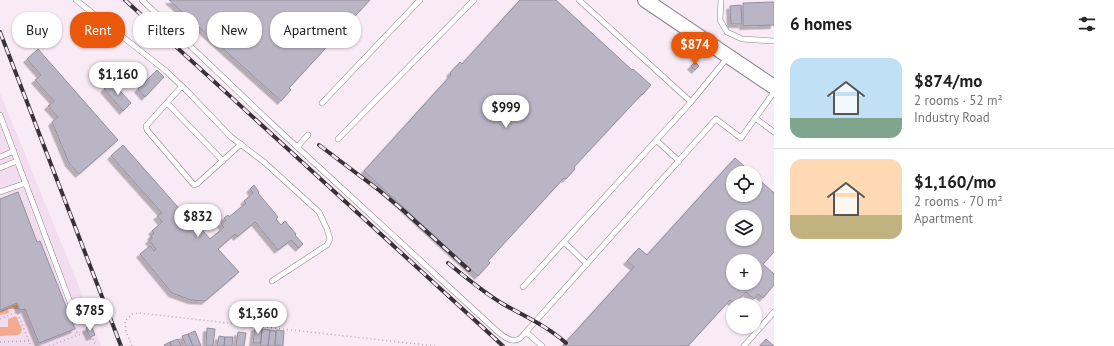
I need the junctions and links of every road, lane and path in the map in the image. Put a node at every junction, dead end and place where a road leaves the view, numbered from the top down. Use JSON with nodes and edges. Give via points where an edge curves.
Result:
{"nodes":[{"id":1,"x":76,"y":0,"type":"edge"},
{"id":2,"x":142,"y":0,"type":"edge"},
{"id":3,"x":420,"y":0,"type":"edge"},
{"id":4,"x":474,"y":0,"type":"edge"},
{"id":5,"x":579,"y":0,"type":"edge"},
{"id":6,"x":645,"y":0,"type":"edge"},
{"id":7,"x":721,"y":0,"type":"edge"},
{"id":8,"x":774,"y":41,"type":"edge"},
{"id":9,"x":728,"y":57,"type":"junction"},
{"id":10,"x":182,"y":86,"type":"junction"},
{"id":11,"x":774,"y":87,"type":"edge"},
{"id":12,"x":774,"y":92,"type":"edge"},
{"id":13,"x":691,"y":102,"type":"junction"},
{"id":14,"x":167,"y":103,"type":"junction"},
{"id":15,"x":322,"y":103,"type":"dead end"},
{"id":16,"x":0,"y":116,"type":"edge"},
{"id":17,"x":755,"y":118,"type":"junction"},
{"id":18,"x":2,"y":128,"type":"edge"},
{"id":19,"x":774,"y":132,"type":"edge"},
{"id":20,"x":308,"y":135,"type":"dead end"},
{"id":21,"x":338,"y":139,"type":"dead end"},
{"id":22,"x":656,"y":140,"type":"junction"},
{"id":23,"x":241,"y":144,"type":"junction"},
{"id":24,"x":297,"y":147,"type":"junction"},
{"id":25,"x":14,"y":151,"type":"junction"},
{"id":26,"x":0,"y":157,"type":"edge"},
{"id":27,"x":17,"y":161,"type":"junction"},
{"id":28,"x":223,"y":161,"type":"junction"},
{"id":29,"x":679,"y":161,"type":"junction"},
{"id":30,"x":0,"y":168,"type":"edge"},
{"id":31,"x":26,"y":183,"type":"junction"},
{"id":32,"x":0,"y":192,"type":"edge"},
{"id":33,"x":564,"y":242,"type":"junction"},
{"id":34,"x":587,"y":264,"type":"junction"},
{"id":35,"x":272,"y":281,"type":"dead end"},
{"id":36,"x":523,"y":287,"type":"dead end"},
{"id":37,"x":774,"y":312,"type":"edge"},
{"id":38,"x":18,"y":313,"type":"junction"},
{"id":39,"x":0,"y":319,"type":"edge"},
{"id":40,"x":74,"y":319,"type":"joint"},
{"id":41,"x":526,"y":332,"type":"junction"},
{"id":42,"x":78,"y":335,"type":"junction"},
{"id":43,"x":29,"y":341,"type":"junction"},
{"id":44,"x":0,"y":342,"type":"edge"},
{"id":45,"x":31,"y":346,"type":"edge"},
{"id":46,"x":38,"y":346,"type":"edge"},
{"id":47,"x":49,"y":346,"type":"edge"},
{"id":48,"x":96,"y":346,"type":"edge"},
{"id":49,"x":132,"y":346,"type":"edge"},
{"id":50,"x":435,"y":346,"type":"edge"},
{"id":51,"x":542,"y":346,"type":"edge"},
{"id":52,"x":744,"y":346,"type":"edge"}],
"edges":[{"from":1,"to":10,"type":"lane"},
{"from":2,"to":24,"type":"lane"},
{"from":3,"to":15,"type":"lane"},
{"from":4,"to":21,"type":"lane"},
{"from":5,"to":13,"type":"lane"},
{"from":6,"to":9,"type":"main road"},
{"from":7,"to":8,"type":"lane","via":[[720,20],[727,32],[742,39]]},
{"from":9,"to":11,"type":"main road"},
{"from":9,"to":13,"type":"lane"},
{"from":10,"to":14,"type":"lane"},
{"from":10,"to":23,"type":"lane","via":[[231,137]]},
{"from":12,"to":17,"type":"lane"},
{"from":13,"to":22,"type":"lane"},
{"from":14,"to":28,"type":"lane"},
{"from":14,"to":28,"type":"lane","via":[[146,126],[147,130],[194,185]]},
{"from":16,"to":18,"type":"lane"},
{"from":17,"to":19,"type":"lane"},
{"from":17,"to":29,"type":"lane","via":[[741,138],[716,119]]},
{"from":18,"to":25,"type":"lane"},
{"from":20,"to":24,"type":"lane"},
{"from":22,"to":29,"type":"lane"},
{"from":22,"to":33,"type":"lane"},
{"from":23,"to":28,"type":"lane"},
{"from":23,"to":35,"type":"lane","via":[[319,212],[330,239],[327,245]]},
{"from":24,"to":41,"type":"lane","via":[[498,332],[514,340]]},
{"from":25,"to":26,"type":"lane"},
{"from":25,"to":27,"type":"lane"},
{"from":27,"to":30,"type":"lane"},
{"from":27,"to":31,"type":"lane"},
{"from":29,"to":34,"type":"lane"},
{"from":31,"to":32,"type":"lane"},
{"from":31,"to":40,"type":"lane"},
{"from":33,"to":34,"type":"lane"},
{"from":33,"to":36,"type":"lane"},
{"from":34,"to":41,"type":"lane"},
{"from":37,"to":52,"type":"lane"},
{"from":38,"to":39,"type":"path"},
{"from":38,"to":43,"type":"path"},
{"from":38,"to":46,"type":"path","via":[[24,310]]},
{"from":40,"to":42,"type":"path"},
{"from":41,"to":51,"type":"lane"},
{"from":42,"to":47,"type":"path"},
{"from":42,"to":48,"type":"path","via":[[86,332]]},
{"from":43,"to":44,"type":"path"},
{"from":43,"to":45,"type":"path"},
{"from":49,"to":50,"type":"path","via":[[125,321],[132,314],[139,313]]}]}
